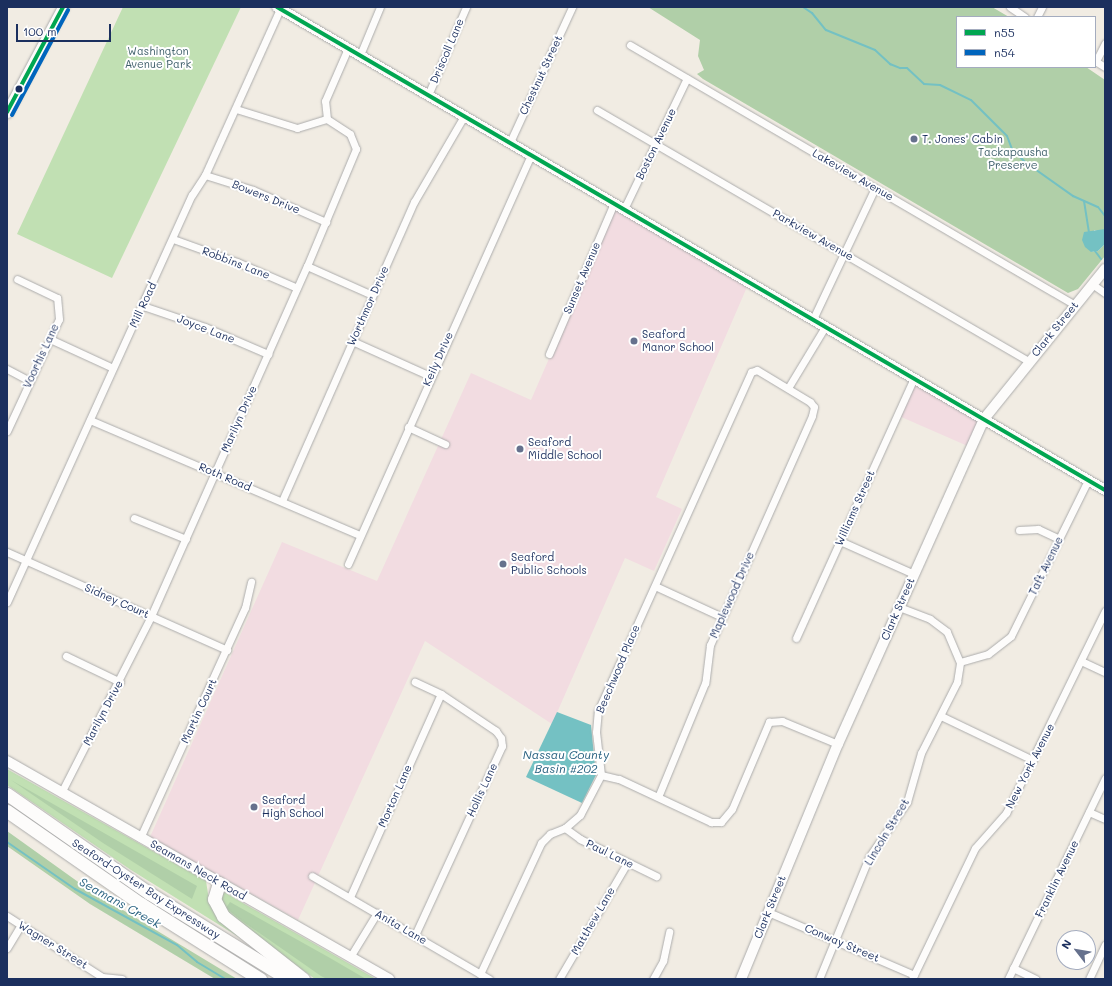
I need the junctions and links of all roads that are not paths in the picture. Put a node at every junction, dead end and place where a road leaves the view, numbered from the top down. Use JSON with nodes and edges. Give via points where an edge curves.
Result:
{"nodes":[{"id":1,"x":63,"y":7,"type":"edge"},
{"id":2,"x":380,"y":7,"type":"edge"},
{"id":3,"x":466,"y":7,"type":"edge"},
{"id":4,"x":572,"y":7,"type":"edge"},
{"id":5,"x":1010,"y":7,"type":"edge"},
{"id":6,"x":1042,"y":7,"type":"edge"},
{"id":7,"x":279,"y":8,"type":"edge"},
{"id":8,"x":1024,"y":16,"type":"edge"},
{"id":9,"x":1038,"y":16,"type":"edge"},
{"id":10,"x":1105,"y":43,"type":"edge"},
{"id":11,"x":630,"y":45,"type":"dead end"},
{"id":12,"x":348,"y":48,"type":"junction"},
{"id":13,"x":360,"y":55,"type":"junction"},
{"id":14,"x":1096,"y":61,"type":"edge"},
{"id":15,"x":1105,"y":67,"type":"edge"},
{"id":16,"x":687,"y":78,"type":"junction"},
{"id":17,"x":11,"y":94,"type":"edge"},
{"id":18,"x":428,"y":95,"type":"junction"},
{"id":19,"x":236,"y":109,"type":"junction"},
{"id":20,"x":597,"y":110,"type":"dead end"},
{"id":21,"x":7,"y":112,"type":"edge"},
{"id":22,"x":464,"y":116,"type":"junction"},
{"id":23,"x":327,"y":119,"type":"junction"},
{"id":24,"x":510,"y":142,"type":"junction"},
{"id":25,"x":656,"y":144,"type":"junction"},
{"id":26,"x":531,"y":154,"type":"junction"},
{"id":27,"x":205,"y":175,"type":"junction"},
{"id":28,"x":875,"y":188,"type":"junction"},
{"id":29,"x":614,"y":203,"type":"junction"},
{"id":30,"x":624,"y":209,"type":"junction"},
{"id":31,"x":326,"y":222,"type":"junction"},
{"id":32,"x":173,"y":239,"type":"junction"},
{"id":33,"x":844,"y":253,"type":"junction"},
{"id":34,"x":308,"y":266,"type":"junction"},
{"id":35,"x":1105,"y":268,"type":"edge"},
{"id":36,"x":17,"y":279,"type":"dead end"},
{"id":37,"x":1092,"y":284,"type":"junction"},
{"id":38,"x":297,"y":288,"type":"junction"},
{"id":39,"x":1105,"y":293,"type":"edge"},
{"id":40,"x":372,"y":295,"type":"junction"},
{"id":41,"x":1075,"y":305,"type":"junction"},
{"id":42,"x":143,"y":306,"type":"junction"},
{"id":43,"x":813,"y":319,"type":"junction"},
{"id":44,"x":825,"y":327,"type":"junction"},
{"id":45,"x":50,"y":339,"type":"junction"},
{"id":46,"x":352,"y":342,"type":"junction"},
{"id":47,"x":268,"y":354,"type":"junction"},
{"id":48,"x":549,"y":354,"type":"dead end"},
{"id":49,"x":1029,"y":361,"type":"junction"},
{"id":50,"x":113,"y":368,"type":"junction"},
{"id":51,"x":7,"y":369,"type":"edge"},
{"id":52,"x":430,"y":376,"type":"junction"},
{"id":53,"x":914,"y":378,"type":"junction"},
{"id":54,"x":30,"y":380,"type":"junction"},
{"id":55,"x":788,"y":388,"type":"junction"},
{"id":56,"x":984,"y":419,"type":"junction"},
{"id":57,"x":90,"y":420,"type":"junction"},
{"id":58,"x":408,"y":427,"type":"junction"},
{"id":59,"x":7,"y":431,"type":"edge"},
{"id":60,"x":445,"y":444,"type":"dead end"},
{"id":61,"x":215,"y":473,"type":"junction"},
{"id":62,"x":1088,"y":480,"type":"junction"},
{"id":63,"x":1105,"y":490,"type":"edge"},
{"id":64,"x":282,"y":501,"type":"junction"},
{"id":65,"x":134,"y":518,"type":"dead end"},
{"id":66,"x":1019,"y":530,"type":"dead end"},
{"id":67,"x":360,"y":535,"type":"junction"},
{"id":68,"x":186,"y":539,"type":"junction"},
{"id":69,"x":1059,"y":539,"type":"junction"},
{"id":70,"x":840,"y":540,"type":"junction"},
{"id":71,"x":7,"y":552,"type":"edge"},
{"id":72,"x":26,"y":561,"type":"junction"},
{"id":73,"x":348,"y":564,"type":"dead end"},
{"id":74,"x":914,"y":574,"type":"junction"},
{"id":75,"x":251,"y":582,"type":"dead end"},
{"id":76,"x":654,"y":586,"type":"junction"},
{"id":77,"x":7,"y":602,"type":"edge"},
{"id":78,"x":899,"y":607,"type":"junction"},
{"id":79,"x":1105,"y":611,"type":"edge"},
{"id":80,"x":151,"y":616,"type":"junction"},
{"id":81,"x":722,"y":617,"type":"junction"},
{"id":82,"x":796,"y":638,"type":"dead end"},
{"id":83,"x":226,"y":650,"type":"junction"},
{"id":84,"x":66,"y":656,"type":"dead end"},
{"id":85,"x":1081,"y":660,"type":"junction"},
{"id":86,"x":960,"y":662,"type":"junction"},
{"id":87,"x":1105,"y":672,"type":"edge"},
{"id":88,"x":120,"y":682,"type":"junction"},
{"id":89,"x":415,"y":682,"type":"dead end"},
{"id":90,"x":441,"y":694,"type":"junction"},
{"id":91,"x":941,"y":716,"type":"junction"},
{"id":92,"x":838,"y":744,"type":"junction"},
{"id":93,"x":1033,"y":760,"type":"junction"},
{"id":94,"x":7,"y":761,"type":"edge"},
{"id":95,"x":601,"y":775,"type":"junction"},
{"id":96,"x":1105,"y":778,"type":"edge"},
{"id":97,"x":61,"y":793,"type":"junction"},
{"id":98,"x":7,"y":794,"type":"edge"},
{"id":99,"x":658,"y":797,"type":"junction"},
{"id":100,"x":7,"y":812,"type":"edge"},
{"id":101,"x":1089,"y":812,"type":"junction"},
{"id":102,"x":1105,"y":820,"type":"edge"},
{"id":103,"x":7,"y":821,"type":"edge"},
{"id":104,"x":565,"y":828,"type":"junction"},
{"id":105,"x":140,"y":838,"type":"junction"},
{"id":106,"x":627,"y":863,"type":"junction"},
{"id":107,"x":94,"y":873,"type":"junction"},
{"id":108,"x":312,"y":876,"type":"dead end"},
{"id":109,"x":656,"y":876,"type":"dead end"},
{"id":110,"x":219,"y":883,"type":"junction"},
{"id":111,"x":350,"y":897,"type":"junction"},
{"id":112,"x":768,"y":912,"type":"junction"},
{"id":113,"x":377,"y":913,"type":"junction"},
{"id":114,"x":7,"y":916,"type":"edge"},
{"id":115,"x":22,"y":925,"type":"junction"},
{"id":116,"x":669,"y":932,"type":"dead end"},
{"id":117,"x":415,"y":935,"type":"junction"},
{"id":118,"x":836,"y":940,"type":"junction"},
{"id":119,"x":1105,"y":945,"type":"edge"},
{"id":120,"x":7,"y":948,"type":"edge"},
{"id":121,"x":350,"y":957,"type":"junction"},
{"id":122,"x":1013,"y":968,"type":"junction"},
{"id":123,"x":480,"y":974,"type":"junction"},
{"id":124,"x":913,"y":977,"type":"edge"},
{"id":125,"x":122,"y":979,"type":"edge"},
{"id":126,"x":260,"y":979,"type":"edge"},
{"id":127,"x":288,"y":979,"type":"edge"},
{"id":128,"x":303,"y":979,"type":"edge"},
{"id":129,"x":389,"y":979,"type":"edge"},
{"id":130,"x":489,"y":979,"type":"edge"},
{"id":131,"x":560,"y":979,"type":"edge"},
{"id":132,"x":653,"y":979,"type":"edge"},
{"id":133,"x":741,"y":979,"type":"edge"},
{"id":134,"x":819,"y":979,"type":"edge"},
{"id":135,"x":1008,"y":979,"type":"edge"},
{"id":136,"x":1036,"y":979,"type":"edge"},
{"id":137,"x":1088,"y":979,"type":"edge"}],
"edges":[{"from":1,"to":17,"type":"main road"},
{"from":2,"to":13,"type":"street"},
{"from":3,"to":18,"type":"street","name":"Driscoll Lane"},
{"from":4,"to":24,"type":"street","name":"Chestnut Street"},
{"from":5,"to":8,"type":"street"},
{"from":6,"to":9,"type":"street"},
{"from":7,"to":12,"type":"street"},
{"from":7,"to":19,"type":"street","name":"Mill Road"},
{"from":10,"to":14,"type":"street"},
{"from":11,"to":16,"type":"street","name":"Lakeview Avenue"},
{"from":12,"to":13,"type":"street"},
{"from":12,"to":23,"type":"street","via":[[325,101]]},
{"from":13,"to":18,"type":"street"},
{"from":14,"to":15,"type":"street"},
{"from":16,"to":25,"type":"street","name":"Boston Avenue"},
{"from":16,"to":28,"type":"street","name":"Lakeview Avenue"},
{"from":17,"to":21,"type":"main road"},
{"from":18,"to":22,"type":"street"},
{"from":19,"to":23,"type":"street","via":[[297,128]]},
{"from":19,"to":27,"type":"street","name":"Mill Road"},
{"from":20,"to":25,"type":"street","name":"Parkview Avenue"},
{"from":22,"to":24,"type":"street"},
{"from":22,"to":40,"type":"street","name":"Worthmor Drive","via":[[414,202]]},
{"from":23,"to":31,"type":"street","name":"Marilyn Drive","via":[[350,134],[356,149]]},
{"from":24,"to":26,"type":"street"},
{"from":25,"to":30,"type":"street","name":"Boston Avenue"},
{"from":25,"to":33,"type":"street","name":"Parkview Avenue"},
{"from":26,"to":29,"type":"street"},
{"from":26,"to":52,"type":"street","name":"Keily Drive"},
{"from":27,"to":31,"type":"street","name":"Bowers Drive","via":[[253,190]]},
{"from":27,"to":32,"type":"street","name":"Mill Road","via":[[192,196]]},
{"from":28,"to":33,"type":"street"},
{"from":28,"to":41,"type":"street","name":"Lakeview Avenue"},
{"from":29,"to":30,"type":"street"},
{"from":29,"to":48,"type":"street","name":"Sunset Avenue"},
{"from":30,"to":43,"type":"street"},
{"from":31,"to":34,"type":"street","name":"Marilyn Drive"},
{"from":32,"to":38,"type":"street","name":"Robbins Lane","via":[[237,262]]},
{"from":32,"to":42,"type":"street","name":"Mill Road"},
{"from":33,"to":43,"type":"street"},
{"from":33,"to":49,"type":"street","name":"Parkview Avenue"},
{"from":34,"to":38,"type":"street","name":"Marilyn Drive"},
{"from":34,"to":40,"type":"street"},
{"from":35,"to":37,"type":"street","name":"Clark Street"},
{"from":36,"to":45,"type":"street","name":"Voorhis Lane","via":[[57,298],[59,319]]},
{"from":37,"to":39,"type":"street"},
{"from":37,"to":41,"type":"street","name":"Clark Street"},
{"from":38,"to":47,"type":"street","name":"Marilyn Drive"},
{"from":40,"to":46,"type":"street","name":"Worthmor Drive"},
{"from":41,"to":49,"type":"street","name":"Clark Street"},
{"from":42,"to":47,"type":"street","name":"Joyce Lane","via":[[204,327]]},
{"from":42,"to":50,"type":"street","name":"Mill Road"},
{"from":43,"to":44,"type":"street"},
{"from":44,"to":53,"type":"street"},
{"from":44,"to":55,"type":"street"},
{"from":45,"to":50,"type":"street"},
{"from":45,"to":54,"type":"street","name":"Voorhis Lane"},
{"from":46,"to":52,"type":"street"},
{"from":46,"to":64,"type":"street","name":"Worthmor Drive"},
{"from":47,"to":61,"type":"street","name":"Marilyn Drive"},
{"from":49,"to":56,"type":"street","name":"Clark Street"},
{"from":50,"to":57,"type":"street","name":"Mill Road"},
{"from":51,"to":54,"type":"street"},
{"from":52,"to":58,"type":"street","name":"Keily Drive"},
{"from":53,"to":56,"type":"street"},
{"from":53,"to":70,"type":"street","name":"Williams Street"},
{"from":54,"to":59,"type":"street","name":"Voorhis Lane"},
{"from":55,"to":76,"type":"street","name":"Beechwood Place","via":[[757,370],[751,372]]},
{"from":55,"to":81,"type":"street","name":"Maplewood Drive","via":[[814,407],[812,416]]},
{"from":56,"to":62,"type":"street"},
{"from":56,"to":74,"type":"street","name":"Clark Street"},
{"from":57,"to":61,"type":"street","name":"Roth Road"},
{"from":57,"to":72,"type":"street","name":"Mill Road"},
{"from":58,"to":60,"type":"street"},
{"from":58,"to":67,"type":"street","name":"Keily Drive"},
{"from":61,"to":64,"type":"street","name":"Roth Road"},
{"from":61,"to":68,"type":"street","name":"Marilyn Drive"},
{"from":62,"to":63,"type":"street"},
{"from":62,"to":69,"type":"street","name":"Taft Avenue"},
{"from":64,"to":67,"type":"street","name":"Roth Road"},
{"from":65,"to":68,"type":"street"},
{"from":66,"to":69,"type":"street","via":[[1038,529]]},
{"from":67,"to":73,"type":"street","name":"Keily Drive"},
{"from":68,"to":80,"type":"street","name":"Marilyn Drive"},
{"from":69,"to":86,"type":"street","name":"Taft Avenue","via":[[1011,636],[988,654]]},
{"from":70,"to":74,"type":"street"},
{"from":70,"to":82,"type":"street","name":"Williams Street"},
{"from":71,"to":72,"type":"street","name":"Sidney Court"},
{"from":72,"to":77,"type":"street","name":"Mill Road"},
{"from":72,"to":80,"type":"street","name":"Sidney Court"},
{"from":74,"to":78,"type":"street","name":"Clark Street"},
{"from":75,"to":83,"type":"street","name":"Martin Court","via":[[245,608]]},
{"from":76,"to":81,"type":"street"},
{"from":76,"to":95,"type":"street","name":"Beechwood Place","via":[[598,711],[596,732]]},
{"from":78,"to":86,"type":"street","via":[[930,619],[947,632]]},
{"from":78,"to":92,"type":"street","name":"Clark Street"},
{"from":79,"to":85,"type":"street","name":"New York Avenue"},
{"from":80,"to":83,"type":"street","name":"Sidney Court"},
{"from":80,"to":88,"type":"street","name":"Marilyn Drive"},
{"from":81,"to":99,"type":"street","name":"Maplewood Drive","via":[[710,646],[705,683]]},
{"from":83,"to":105,"type":"street","name":"Martin Court"},
{"from":84,"to":88,"type":"street"},
{"from":85,"to":87,"type":"street"},
{"from":85,"to":93,"type":"street","name":"New York Avenue"},
{"from":86,"to":91,"type":"street","name":"Lincoln Street","via":[[957,682]]},
{"from":88,"to":97,"type":"street","name":"Marilyn Drive"},
{"from":89,"to":90,"type":"street","name":"Hollis Lane"},
{"from":90,"to":111,"type":"street","name":"Morton Lane"},
{"from":90,"to":117,"type":"street","name":"Hollis Lane","via":[[496,731],[501,738],[502,746]]},
{"from":91,"to":93,"type":"street"},
{"from":91,"to":118,"type":"street","name":"Lincoln Street","via":[[921,753],[907,802],[870,857]]},
{"from":92,"to":99,"type":"street","via":[[782,721],[770,722],[732,809],[721,822],[711,822]]},
{"from":92,"to":112,"type":"street","name":"Clark Street"},
{"from":93,"to":124,"type":"street","name":"New York Avenue","via":[[1006,812],[975,848]]},
{"from":94,"to":97,"type":"street","name":"Seamans Neck Road"},
{"from":95,"to":99,"type":"street","via":[[619,779]]},
{"from":95,"to":104,"type":"street","via":[[580,815]]},
{"from":96,"to":101,"type":"street","name":"Franklin Avenue"},
{"from":97,"to":105,"type":"street","name":"Seamans Neck Road"},
{"from":98,"to":127,"type":"highway","name":"Seaford-Oyster Bay Expressway","via":[[149,892]]},
{"from":100,"to":107,"type":"highway","name":"Seaford-Oyster Bay Expressway"},
{"from":101,"to":102,"type":"street"},
{"from":101,"to":122,"type":"street","name":"Franklin Avenue"},
{"from":103,"to":107,"type":"highway"},
{"from":104,"to":106,"type":"street","name":"Paul Lane","via":[[580,839]]},
{"from":104,"to":123,"type":"street","via":[[550,834],[541,843]]},
{"from":105,"to":110,"type":"street","name":"Seamans Neck Road"},
{"from":106,"to":109,"type":"street","name":"Paul Lane"},
{"from":106,"to":131,"type":"street","name":"Matthew Lane"},
{"from":107,"to":126,"type":"highway","name":"Seaford-Oyster Bay Expressway"},
{"from":108,"to":111,"type":"street","name":"Anita Lane"},
{"from":110,"to":121,"type":"street","name":"Seamans Neck Road"},
{"from":110,"to":128,"type":"highway","via":[[214,898],[223,916]]},
{"from":111,"to":113,"type":"street","name":"Anita Lane"},
{"from":112,"to":118,"type":"street","name":"Conway Street"},
{"from":112,"to":133,"type":"street","name":"Clark Street"},
{"from":113,"to":117,"type":"street","name":"Anita Lane"},
{"from":113,"to":121,"type":"street"},
{"from":114,"to":115,"type":"street","name":"Wagner Street"},
{"from":115,"to":120,"type":"street"},
{"from":115,"to":125,"type":"street","name":"Wagner Street","via":[[102,976]]},
{"from":116,"to":132,"type":"street","via":[[663,961]]},
{"from":117,"to":123,"type":"street","name":"Anita Lane"},
{"from":118,"to":124,"type":"street","name":"Conway Street"},
{"from":118,"to":134,"type":"street","name":"Lincoln Street"},
{"from":119,"to":137,"type":"street"},
{"from":121,"to":129,"type":"street","name":"Seamans Neck Road"},
{"from":122,"to":135,"type":"street","name":"Franklin Avenue"},
{"from":122,"to":136,"type":"street"},
{"from":123,"to":130,"type":"street","name":"Anita Lane"}]}
